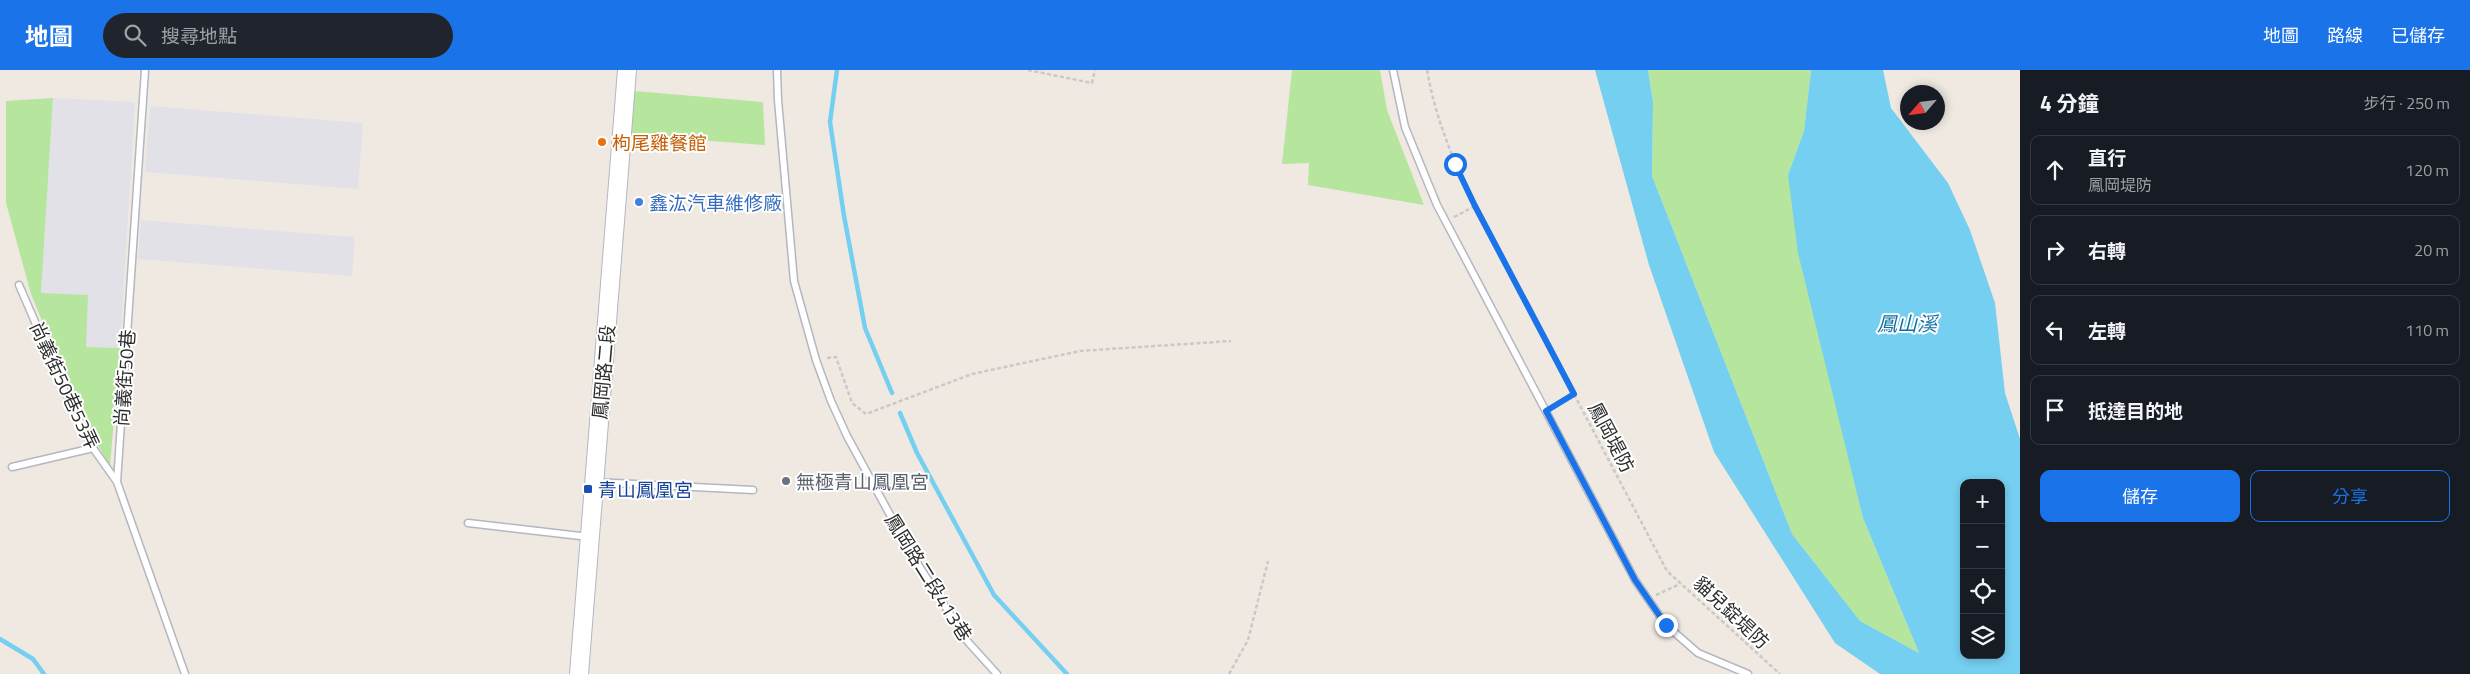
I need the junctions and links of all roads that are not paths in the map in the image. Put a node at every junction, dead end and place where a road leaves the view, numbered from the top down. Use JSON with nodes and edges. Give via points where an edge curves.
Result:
{"nodes":[{"id":1,"x":145,"y":70,"type":"edge"},
{"id":2,"x":627,"y":70,"type":"edge"},
{"id":3,"x":777,"y":70,"type":"edge"},
{"id":4,"x":1393,"y":70,"type":"edge"},
{"id":5,"x":20,"y":285,"type":"dead end"},
{"id":6,"x":93,"y":448,"type":"junction"},
{"id":7,"x":12,"y":467,"type":"dead end"},
{"id":8,"x":117,"y":482,"type":"junction"},
{"id":9,"x":594,"y":482,"type":"junction"},
{"id":10,"x":754,"y":490,"type":"dead end"},
{"id":11,"x":468,"y":522,"type":"dead end"},
{"id":12,"x":590,"y":537,"type":"junction"},
{"id":13,"x":185,"y":674,"type":"edge"},
{"id":14,"x":579,"y":674,"type":"edge"},
{"id":15,"x":997,"y":674,"type":"edge"},
{"id":16,"x":1748,"y":674,"type":"edge"}],
"edges":[{"from":1,"to":8,"type":"lane","name":"尚義街50巷"},
{"from":2,"to":9,"type":"street","name":"鳳岡路二段"},
{"from":3,"to":15,"type":"lane","name":"鳳岡路二段413巷","via":[[794,281],[816,360],[847,436],[912,555],[968,642]]},
{"from":4,"to":16,"type":"lane","via":[[1406,127],[1446,221],[1635,580],[1666,625],[1698,653]]},
{"from":5,"to":6,"type":"lane","name":"尚義街50巷53弄","via":[[65,392]]},
{"from":6,"to":7,"type":"lane"},
{"from":6,"to":8,"type":"lane","name":"尚義街50巷53弄"},
{"from":8,"to":13,"type":"lane","name":"尚義街50巷"},
{"from":9,"to":10,"type":"lane"},
{"from":9,"to":12,"type":"street","name":"鳳岡路二段"},
{"from":11,"to":12,"type":"lane"},
{"from":12,"to":14,"type":"street","name":"鳳岡路二段"}]}
